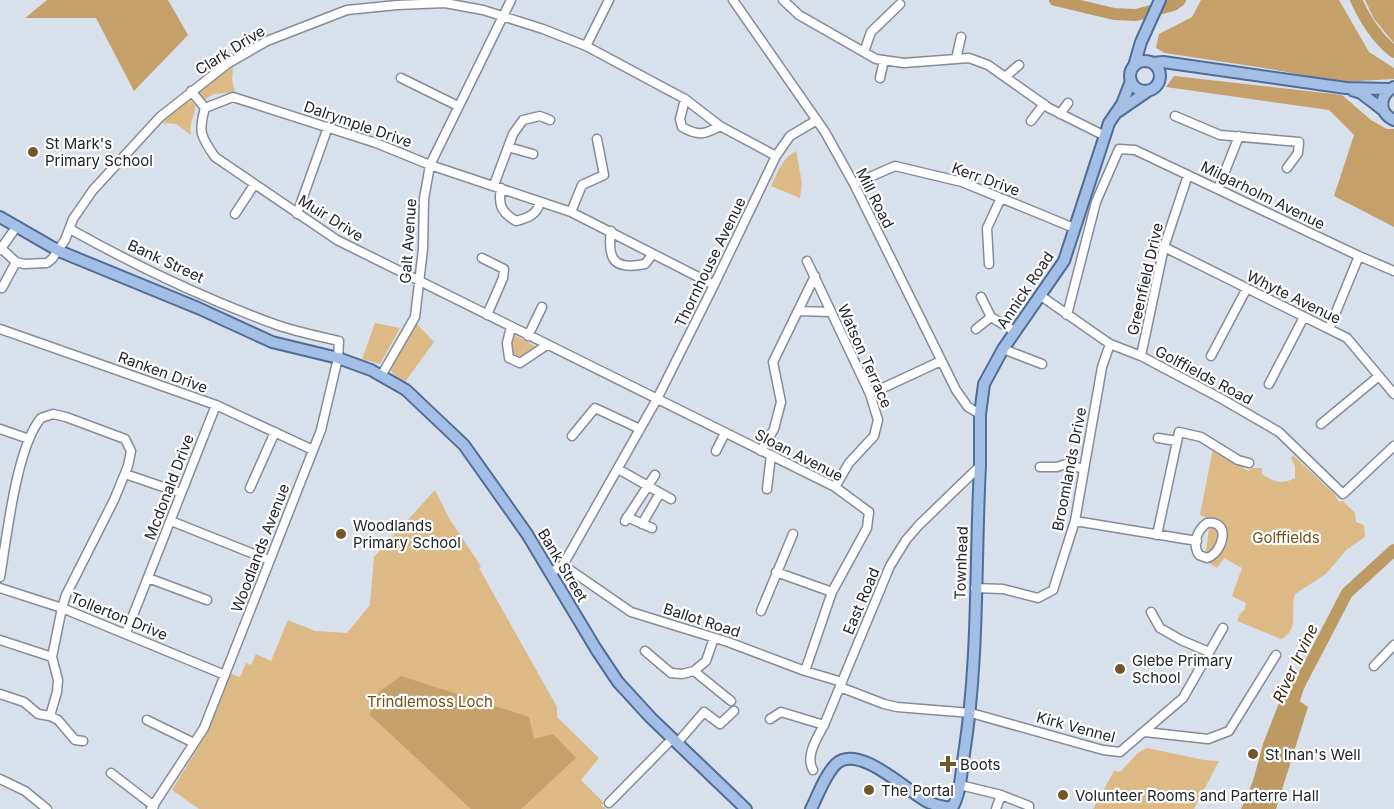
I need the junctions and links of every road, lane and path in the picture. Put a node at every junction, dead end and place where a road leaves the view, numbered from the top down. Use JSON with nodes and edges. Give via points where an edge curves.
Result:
{"nodes":[{"id":1,"x":345,"y":0,"type":"edge"},
{"id":2,"x":511,"y":0,"type":"edge"},
{"id":3,"x":609,"y":0,"type":"edge"},
{"id":4,"x":733,"y":0,"type":"edge"},
{"id":5,"x":783,"y":0,"type":"edge"},
{"id":6,"x":800,"y":0,"type":"edge"},
{"id":7,"x":1159,"y":1,"type":"edge"},
{"id":8,"x":900,"y":4,"type":"dead end"},
{"id":9,"x":791,"y":8,"type":"junction"},
{"id":10,"x":347,"y":10,"type":"junction"},
{"id":11,"x":502,"y":16,"type":"junction"},
{"id":12,"x":961,"y":37,"type":"dead end"},
{"id":13,"x":1141,"y":42,"type":"junction"},
{"id":14,"x":586,"y":46,"type":"junction"},
{"id":15,"x":864,"y":52,"type":"junction"},
{"id":16,"x":956,"y":59,"type":"junction"},
{"id":17,"x":884,"y":60,"type":"junction"},
{"id":18,"x":1151,"y":62,"type":"junction"},
{"id":19,"x":1019,"y":65,"type":"dead end"},
{"id":20,"x":1134,"y":66,"type":"junction"},
{"id":21,"x":1183,"y":67,"type":"junction"},
{"id":22,"x":1160,"y":76,"type":"junction"},
{"id":23,"x":1005,"y":77,"type":"junction"},
{"id":24,"x":401,"y":78,"type":"dead end"},
{"id":25,"x":880,"y":78,"type":"dead end"},
{"id":26,"x":1131,"y":81,"type":"junction"},
{"id":27,"x":1346,"y":88,"type":"junction"},
{"id":28,"x":1392,"y":88,"type":"edge"},
{"id":29,"x":191,"y":91,"type":"junction"},
{"id":30,"x":1148,"y":91,"type":"junction"},
{"id":31,"x":685,"y":99,"type":"junction"},
{"id":32,"x":1068,"y":103,"type":"dead end"},
{"id":33,"x":1044,"y":104,"type":"junction"},
{"id":34,"x":458,"y":106,"type":"junction"},
{"id":35,"x":205,"y":108,"type":"junction"},
{"id":36,"x":1383,"y":110,"type":"junction"},
{"id":37,"x":1116,"y":112,"type":"junction"},
{"id":38,"x":1060,"y":114,"type":"junction"},
{"id":39,"x":1175,"y":117,"type":"dead end"},
{"id":40,"x":550,"y":120,"type":"dead end"},
{"id":41,"x":817,"y":120,"type":"junction"},
{"id":42,"x":1394,"y":120,"type":"edge"},
{"id":43,"x":1031,"y":121,"type":"dead end"},
{"id":44,"x":720,"y":126,"type":"junction"},
{"id":45,"x":328,"y":127,"type":"junction"},
{"id":46,"x":1105,"y":136,"type":"junction"},
{"id":47,"x":1239,"y":136,"type":"junction"},
{"id":48,"x":597,"y":139,"type":"dead end"},
{"id":49,"x":508,"y":147,"type":"junction"},
{"id":50,"x":533,"y":154,"type":"dead end"},
{"id":51,"x":776,"y":156,"type":"junction"},
{"id":52,"x":430,"y":165,"type":"junction"},
{"id":53,"x":1287,"y":168,"type":"dead end"},
{"id":54,"x":1188,"y":175,"type":"junction"},
{"id":55,"x":254,"y":184,"type":"junction"},
{"id":56,"x":854,"y":184,"type":"junction"},
{"id":57,"x":498,"y":187,"type":"junction"},
{"id":58,"x":1218,"y":189,"type":"junction"},
{"id":59,"x":1001,"y":198,"type":"junction"},
{"id":60,"x":540,"y":203,"type":"junction"},
{"id":61,"x":571,"y":212,"type":"junction"},
{"id":62,"x":235,"y":214,"type":"dead end"},
{"id":63,"x":297,"y":214,"type":"junction"},
{"id":64,"x":0,"y":217,"type":"edge"},
{"id":65,"x":17,"y":226,"type":"junction"},
{"id":66,"x":1074,"y":228,"type":"junction"},
{"id":67,"x":70,"y":229,"type":"junction"},
{"id":68,"x":611,"y":231,"type":"junction"},
{"id":69,"x":1164,"y":247,"type":"junction"},
{"id":70,"x":1,"y":249,"type":"edge"},
{"id":71,"x":58,"y":252,"type":"junction"},
{"id":72,"x":653,"y":254,"type":"junction"},
{"id":73,"x":1359,"y":256,"type":"junction"},
{"id":74,"x":482,"y":258,"type":"dead end"},
{"id":75,"x":807,"y":261,"type":"dead end"},
{"id":76,"x":16,"y":262,"type":"junction"},
{"id":77,"x":989,"y":264,"type":"dead end"},
{"id":78,"x":1394,"y":271,"type":"edge"},
{"id":79,"x":814,"y":276,"type":"junction"},
{"id":80,"x":420,"y":282,"type":"junction"},
{"id":81,"x":714,"y":285,"type":"junction"},
{"id":82,"x":2,"y":288,"type":"dead end"},
{"id":83,"x":1246,"y":288,"type":"junction"},
{"id":84,"x":1041,"y":296,"type":"junction"},
{"id":85,"x":981,"y":297,"type":"dead end"},
{"id":86,"x":542,"y":307,"type":"dead end"},
{"id":87,"x":798,"y":311,"type":"junction"},
{"id":88,"x":831,"y":312,"type":"junction"},
{"id":89,"x":487,"y":315,"type":"junction"},
{"id":90,"x":1068,"y":315,"type":"junction"},
{"id":91,"x":991,"y":316,"type":"junction"},
{"id":92,"x":1304,"y":317,"type":"junction"},
{"id":93,"x":511,"y":327,"type":"junction"},
{"id":94,"x":0,"y":329,"type":"edge"},
{"id":95,"x":1329,"y":329,"type":"junction"},
{"id":96,"x":976,"y":330,"type":"dead end"},
{"id":97,"x":1016,"y":332,"type":"junction"},
{"id":98,"x":528,"y":336,"type":"junction"},
{"id":99,"x":1110,"y":344,"type":"junction"},
{"id":100,"x":547,"y":345,"type":"junction"},
{"id":101,"x":1003,"y":349,"type":"junction"},
{"id":102,"x":1142,"y":356,"type":"junction"},
{"id":103,"x":1211,"y":356,"type":"dead end"},
{"id":104,"x":338,"y":358,"type":"junction"},
{"id":105,"x":941,"y":361,"type":"junction"},
{"id":106,"x":1041,"y":364,"type":"dead end"},
{"id":107,"x":381,"y":376,"type":"junction"},
{"id":108,"x":1379,"y":376,"type":"junction"},
{"id":109,"x":1269,"y":384,"type":"dead end"},
{"id":110,"x":870,"y":394,"type":"junction"},
{"id":111,"x":1394,"y":394,"type":"edge"},
{"id":112,"x":657,"y":399,"type":"junction"},
{"id":113,"x":216,"y":405,"type":"junction"},
{"id":114,"x":980,"y":414,"type":"junction"},
{"id":115,"x":1321,"y":424,"type":"dead end"},
{"id":116,"x":0,"y":429,"type":"edge"},
{"id":117,"x":640,"y":429,"type":"junction"},
{"id":118,"x":274,"y":432,"type":"junction"},
{"id":119,"x":725,"y":433,"type":"junction"},
{"id":120,"x":572,"y":436,"type":"dead end"},
{"id":121,"x":1158,"y":438,"type":"dead end"},
{"id":122,"x":29,"y":439,"type":"junction"},
{"id":123,"x":1177,"y":441,"type":"junction"},
{"id":124,"x":1394,"y":446,"type":"edge"},
{"id":125,"x":313,"y":450,"type":"junction"},
{"id":126,"x":716,"y":451,"type":"dead end"},
{"id":127,"x":760,"y":451,"type":"junction"},
{"id":128,"x":771,"y":456,"type":"junction"},
{"id":129,"x":1249,"y":463,"type":"dead end"},
{"id":130,"x":980,"y":466,"type":"junction"},
{"id":131,"x":1041,"y":468,"type":"dead end"},
{"id":132,"x":618,"y":469,"type":"junction"},
{"id":133,"x":1084,"y":469,"type":"junction"},
{"id":134,"x":125,"y":474,"type":"junction"},
{"id":135,"x":655,"y":475,"type":"dead end"},
{"id":136,"x":648,"y":486,"type":"junction"},
{"id":137,"x":835,"y":487,"type":"junction"},
{"id":138,"x":250,"y":488,"type":"dead end"},
{"id":139,"x":767,"y":489,"type":"dead end"},
{"id":140,"x":181,"y":493,"type":"junction"},
{"id":141,"x":660,"y":493,"type":"junction"},
{"id":142,"x":671,"y":499,"type":"dead end"},
{"id":143,"x":171,"y":521,"type":"junction"},
{"id":144,"x":1074,"y":521,"type":"junction"},
{"id":145,"x":642,"y":524,"type":"junction"},
{"id":146,"x":652,"y":528,"type":"dead end"},
{"id":147,"x":793,"y":534,"type":"dead end"},
{"id":148,"x":1157,"y":535,"type":"junction"},
{"id":149,"x":1197,"y":541,"type":"dead end"},
{"id":150,"x":269,"y":560,"type":"junction"},
{"id":151,"x":563,"y":565,"type":"junction"},
{"id":152,"x":777,"y":572,"type":"junction"},
{"id":153,"x":550,"y":573,"type":"junction"},
{"id":154,"x":0,"y":577,"type":"edge"},
{"id":155,"x":148,"y":578,"type":"junction"},
{"id":156,"x":0,"y":588,"type":"edge"},
{"id":157,"x":975,"y":588,"type":"junction"},
{"id":158,"x":832,"y":592,"type":"junction"},
{"id":159,"x":207,"y":600,"type":"dead end"},
{"id":160,"x":62,"y":608,"type":"junction"},
{"id":161,"x":761,"y":611,"type":"dead end"},
{"id":162,"x":1151,"y":612,"type":"dead end"},
{"id":163,"x":1223,"y":628,"type":"dead end"},
{"id":164,"x":126,"y":633,"type":"junction"},
{"id":165,"x":714,"y":638,"type":"junction"},
{"id":166,"x":0,"y":640,"type":"edge"},
{"id":167,"x":1394,"y":645,"type":"edge"},
{"id":168,"x":645,"y":651,"type":"dead end"},
{"id":169,"x":1209,"y":652,"type":"junction"},
{"id":170,"x":1276,"y":655,"type":"dead end"},
{"id":171,"x":52,"y":657,"type":"junction"},
{"id":172,"x":1374,"y":666,"type":"dead end"},
{"id":173,"x":694,"y":671,"type":"junction"},
{"id":174,"x":805,"y":671,"type":"junction"},
{"id":175,"x":225,"y":675,"type":"junction"},
{"id":176,"x":841,"y":685,"type":"junction"},
{"id":177,"x":0,"y":694,"type":"edge"},
{"id":178,"x":731,"y":701,"type":"dead end"},
{"id":179,"x":734,"y":711,"type":"dead end"},
{"id":180,"x":970,"y":713,"type":"junction"},
{"id":181,"x":50,"y":716,"type":"junction"},
{"id":182,"x":770,"y":719,"type":"dead end"},
{"id":183,"x":147,"y":720,"type":"dead end"},
{"id":184,"x":824,"y":725,"type":"junction"},
{"id":185,"x":1145,"y":732,"type":"junction"},
{"id":186,"x":676,"y":740,"type":"junction"},
{"id":187,"x":83,"y":741,"type":"dead end"},
{"id":188,"x":194,"y":743,"type":"junction"},
{"id":189,"x":813,"y":770,"type":"dead end"},
{"id":190,"x":111,"y":773,"type":"dead end"},
{"id":191,"x":0,"y":779,"type":"edge"},
{"id":192,"x":960,"y":785,"type":"junction"},
{"id":193,"x":1001,"y":795,"type":"junction"},
{"id":194,"x":609,"y":804,"type":"dead end"},
{"id":195,"x":152,"y":808,"type":"edge"},
{"id":196,"x":953,"y":808,"type":"edge"},
{"id":197,"x":47,"y":809,"type":"edge"},
{"id":198,"x":746,"y":809,"type":"edge"},
{"id":199,"x":811,"y":809,"type":"edge"},
{"id":200,"x":996,"y":809,"type":"edge"},
{"id":201,"x":1029,"y":809,"type":"edge"}],
"edges":[{"from":1,"to":10,"type":"street"},
{"from":2,"to":11,"type":"street","name":"Galt Avenue"},
{"from":3,"to":14,"type":"street"},
{"from":4,"to":41,"type":"street","name":"Mill Road"},
{"from":5,"to":9,"type":"street"},
{"from":6,"to":9,"type":"street"},
{"from":7,"to":13,"type":"main road"},
{"from":8,"to":15,"type":"street","via":[[871,32]]},
{"from":9,"to":15,"type":"street"},
{"from":10,"to":11,"type":"street","name":"Clark Drive","via":[[445,3]]},
{"from":10,"to":29,"type":"street","name":"Clark Drive","via":[[267,41]]},
{"from":11,"to":14,"type":"street","name":"Clark Drive"},
{"from":11,"to":34,"type":"street","name":"Galt Avenue"},
{"from":12,"to":16,"type":"street"},
{"from":13,"to":18,"type":"main road"},
{"from":13,"to":20,"type":"main road"},
{"from":14,"to":31,"type":"street","name":"Clark Drive"},
{"from":15,"to":17,"type":"street"},
{"from":16,"to":17,"type":"street","via":[[904,63]]},
{"from":16,"to":23,"type":"street","via":[[969,58]]},
{"from":17,"to":25,"type":"street"},
{"from":18,"to":20,"type":"main road"},
{"from":18,"to":21,"type":"main road"},
{"from":18,"to":22,"type":"main road"},
{"from":19,"to":23,"type":"street"},
{"from":20,"to":26,"type":"main road"},
{"from":21,"to":22,"type":"main road"},
{"from":21,"to":27,"type":"main road"},
{"from":22,"to":30,"type":"main road","via":[[1157,86]]},
{"from":23,"to":33,"type":"street"},
{"from":24,"to":34,"type":"street"},
{"from":26,"to":30,"type":"main road","via":[[1139,90]]},
{"from":26,"to":37,"type":"main road","name":"Annick Road"},
{"from":27,"to":28,"type":"main road"},
{"from":27,"to":36,"type":"main road","via":[[1362,93]]},
{"from":28,"to":36,"type":"main road","via":[[1384,95]]},
{"from":29,"to":35,"type":"street"},
{"from":29,"to":67,"type":"street","name":"Clark Drive","via":[[160,117],[93,190]]},
{"from":30,"to":37,"type":"main road"},
{"from":31,"to":44,"type":"street","name":"Clark Drive"},
{"from":31,"to":44,"type":"street","via":[[682,127],[695,134]]},
{"from":32,"to":38,"type":"street"},
{"from":33,"to":38,"type":"street"},
{"from":33,"to":43,"type":"street"},
{"from":34,"to":52,"type":"street","name":"Galt Avenue"},
{"from":35,"to":45,"type":"street","name":"Dalrymple Drive","via":[[233,97]]},
{"from":35,"to":55,"type":"street","name":"Muir Drive","via":[[200,124],[202,138],[215,157]]},
{"from":36,"to":42,"type":"main road"},
{"from":37,"to":46,"type":"main road","name":"Annick Road"},
{"from":38,"to":46,"type":"street"},
{"from":39,"to":47,"type":"street","via":[[1220,135]]},
{"from":40,"to":49,"type":"street","via":[[540,116],[523,120]]},
{"from":41,"to":51,"type":"street","name":"Thornhouse Avenue","via":[[790,136]]},
{"from":41,"to":56,"type":"street","name":"Mill Road"},
{"from":44,"to":51,"type":"street","name":"Clark Drive"},
{"from":45,"to":52,"type":"street","name":"Dalrymple Drive"},
{"from":45,"to":63,"type":"street"},
{"from":46,"to":66,"type":"main road","name":"Annick Road"},
{"from":47,"to":53,"type":"street","via":[[1299,142],[1298,153]]},
{"from":47,"to":58,"type":"street"},
{"from":48,"to":61,"type":"street","via":[[604,175],[582,185]]},
{"from":49,"to":50,"type":"street"},
{"from":49,"to":57,"type":"street"},
{"from":51,"to":81,"type":"street","name":"Thornhouse Avenue"},
{"from":52,"to":57,"type":"street","name":"Dalrymple Drive"},
{"from":52,"to":80,"type":"street","name":"Galt Avenue","via":[[424,199]]},
{"from":54,"to":58,"type":"street","name":"Milgarholm Avenue"},
{"from":54,"to":69,"type":"street","name":"Greenfield Drive"},
{"from":54,"to":90,"type":"street","name":"Milgarholm Avenue","via":[[1135,150],[1119,149],[1096,202]]},
{"from":55,"to":62,"type":"street"},
{"from":55,"to":63,"type":"street","name":"Muir Drive"},
{"from":56,"to":59,"type":"street","name":"Kerr Drive","via":[[895,166],[962,182]]},
{"from":56,"to":105,"type":"street","name":"Mill Road"},
{"from":57,"to":60,"type":"street","name":"Dalrymple Drive"},
{"from":57,"to":60,"type":"street","via":[[505,215],[516,221],[528,218]]},
{"from":58,"to":73,"type":"street","name":"Milgarholm Avenue"},
{"from":59,"to":66,"type":"street","name":"Kerr Drive"},
{"from":59,"to":77,"type":"street","via":[[987,228]]},
{"from":60,"to":61,"type":"street","name":"Dalrymple Drive"},
{"from":61,"to":68,"type":"street","name":"Dalrymple Drive"},
{"from":63,"to":80,"type":"street","name":"Muir Drive","via":[[337,240]]},
{"from":64,"to":65,"type":"main road","name":"Bank Street"},
{"from":65,"to":70,"type":"street"},
{"from":65,"to":71,"type":"main road","name":"Bank Street"},
{"from":66,"to":84,"type":"main road","name":"Annick Road","via":[[1064,261]]},
{"from":67,"to":71,"type":"street","name":"Clark Drive"},
{"from":67,"to":104,"type":"street","name":"Bank Street","via":[[127,261],[216,300],[279,326],[339,341]]},
{"from":68,"to":72,"type":"street","name":"Dalrymple Drive"},
{"from":68,"to":72,"type":"street","via":[[608,249],[616,262],[629,267],[645,264]]},
{"from":69,"to":83,"type":"street","name":"Whyte Avenue"},
{"from":69,"to":102,"type":"street","name":"Greenfield Drive"},
{"from":70,"to":76,"type":"street"},
{"from":71,"to":76,"type":"street","via":[[47,263]]},
{"from":71,"to":104,"type":"main road","name":"Bank Street","via":[[272,342]]},
{"from":72,"to":81,"type":"street","name":"Dalrymple Drive"},
{"from":73,"to":78,"type":"street","name":"Milgarholm Avenue"},
{"from":73,"to":95,"type":"street"},
{"from":74,"to":89,"type":"street","via":[[504,269],[504,278]]},
{"from":75,"to":79,"type":"street","name":"Watson Terrace"},
{"from":76,"to":82,"type":"street"},
{"from":79,"to":87,"type":"street"},
{"from":79,"to":88,"type":"street","name":"Watson Terrace"},
{"from":80,"to":89,"type":"street","name":"Muir Drive"},
{"from":80,"to":107,"type":"street","name":"Galt Avenue","via":[[415,317]]},
{"from":81,"to":112,"type":"street","name":"Thornhouse Avenue"},
{"from":83,"to":92,"type":"street","name":"Whyte Avenue"},
{"from":83,"to":103,"type":"street"},
{"from":84,"to":90,"type":"street","name":"Golffields Road"},
{"from":84,"to":97,"type":"main road","name":"Annick Road"},
{"from":85,"to":91,"type":"street"},
{"from":86,"to":98,"type":"street"},
{"from":87,"to":88,"type":"street"},
{"from":87,"to":127,"type":"street","via":[[773,362],[781,402],[774,429]]},
{"from":88,"to":110,"type":"street","name":"Watson Terrace"},
{"from":89,"to":93,"type":"street","name":"Muir Drive"},
{"from":90,"to":99,"type":"street","name":"Golffields Road"},
{"from":91,"to":96,"type":"street"},
{"from":91,"to":97,"type":"street"},
{"from":92,"to":95,"type":"street","name":"Whyte Avenue"},
{"from":92,"to":109,"type":"street"},
{"from":93,"to":98,"type":"street","name":"Muir Drive"},
{"from":93,"to":100,"type":"street","via":[[509,358],[520,363]]},
{"from":94,"to":113,"type":"street","name":"Ranken Drive"},
{"from":95,"to":108,"type":"street","name":"Whyte Avenue","via":[[1347,338]]},
{"from":97,"to":101,"type":"main road","name":"Annick Road"},
{"from":98,"to":100,"type":"street","name":"Muir Drive"},
{"from":99,"to":102,"type":"street","name":"Golffields Road"},
{"from":99,"to":133,"type":"street","name":"Broomlands Drive","via":[[1102,367]]},
{"from":100,"to":112,"type":"street","name":"Muir Drive"},
{"from":101,"to":106,"type":"street"},
{"from":101,"to":114,"type":"main road","name":"Annick Road","via":[[984,384]]},
{"from":102,"to":124,"type":"street","name":"Golffields Road","via":[[1279,432],[1343,494]]},
{"from":104,"to":107,"type":"main road","name":"Bank Street"},
{"from":104,"to":125,"type":"street","name":"Woodlands Avenue"},
{"from":105,"to":110,"type":"street"},
{"from":105,"to":114,"type":"street","name":"Mill Road","via":[[962,400]]},
{"from":107,"to":153,"type":"main road","name":"Bank Street","via":[[406,390],[464,446]]},
{"from":108,"to":111,"type":"street","name":"Whyte Avenue"},
{"from":108,"to":115,"type":"street"},
{"from":110,"to":137,"type":"street","name":"Watson Terrace","via":[[878,420],[874,436],[849,463]]},
{"from":112,"to":117,"type":"street","name":"Thornhouse Avenue"},
{"from":112,"to":119,"type":"street","name":"Sloan Avenue"},
{"from":113,"to":118,"type":"street","name":"Ranken Drive"},
{"from":113,"to":140,"type":"street","name":"Mcdonald Drive"},
{"from":114,"to":130,"type":"main road","name":"Townhead"},
{"from":116,"to":122,"type":"street"},
{"from":117,"to":120,"type":"street","via":[[595,408]]},
{"from":117,"to":132,"type":"street","name":"Thornhouse Avenue"},
{"from":118,"to":125,"type":"street","name":"Ranken Drive"},
{"from":118,"to":138,"type":"street"},
{"from":119,"to":126,"type":"street"},
{"from":119,"to":127,"type":"street","name":"Sloan Avenue"},
{"from":121,"to":123,"type":"street"},
{"from":122,"to":134,"type":"street","via":[[41,418],[53,414],[119,436],[131,451]]},
{"from":122,"to":154,"type":"street","via":[[20,467]]},
{"from":123,"to":129,"type":"street","via":[[1179,432],[1201,437]]},
{"from":123,"to":148,"type":"street"},
{"from":125,"to":150,"type":"street","name":"Woodlands Avenue"},
{"from":127,"to":128,"type":"street","name":"Sloan Avenue"},
{"from":128,"to":137,"type":"street","name":"Sloan Avenue"},
{"from":128,"to":139,"type":"street"},
{"from":130,"to":157,"type":"main road","name":"Townhead"},
{"from":130,"to":176,"type":"street","name":"East Road","via":[[919,525],[890,566]]},
{"from":131,"to":133,"type":"street","via":[[1066,464]]},
{"from":132,"to":136,"type":"street"},
{"from":132,"to":151,"type":"street","name":"Thornhouse Avenue"},
{"from":133,"to":144,"type":"street","name":"Broomlands Drive"},
{"from":134,"to":140,"type":"street"},
{"from":134,"to":160,"type":"street"},
{"from":135,"to":136,"type":"street"},
{"from":136,"to":141,"type":"street"},
{"from":136,"to":145,"type":"street","via":[[626,519]]},
{"from":137,"to":158,"type":"street","name":"Sloan Avenue","via":[[869,512],[867,528]]},
{"from":140,"to":143,"type":"street","name":"Mcdonald Drive"},
{"from":141,"to":142,"type":"street"},
{"from":141,"to":145,"type":"street"},
{"from":143,"to":150,"type":"street"},
{"from":143,"to":155,"type":"street","name":"Mcdonald Drive"},
{"from":144,"to":148,"type":"street"},
{"from":144,"to":157,"type":"street","name":"Broomlands Drive","via":[[1053,590],[1038,598],[1003,589]]},
{"from":145,"to":146,"type":"street"},
{"from":147,"to":152,"type":"street"},
{"from":148,"to":149,"type":"street"},
{"from":150,"to":175,"type":"street","name":"Woodlands Avenue"},
{"from":151,"to":153,"type":"street","name":"Thornhouse Avenue"},
{"from":151,"to":165,"type":"street","name":"Ballot Road","via":[[631,612]]},
{"from":152,"to":158,"type":"street"},
{"from":152,"to":161,"type":"street"},
{"from":153,"to":186,"type":"main road","name":"Bank Street","via":[[618,682]]},
{"from":155,"to":159,"type":"street"},
{"from":155,"to":164,"type":"street","name":"Mcdonald Drive"},
{"from":156,"to":160,"type":"street","name":"Tollerton Drive"},
{"from":157,"to":180,"type":"main road","name":"Townhead"},
{"from":158,"to":174,"type":"street","name":"Sloan Avenue"},
{"from":160,"to":164,"type":"street","name":"Tollerton Drive"},
{"from":160,"to":171,"type":"street"},
{"from":162,"to":169,"type":"street","via":[[1160,628]]},
{"from":163,"to":169,"type":"street","name":"Kirk Vennel"},
{"from":164,"to":175,"type":"street","name":"Tollerton Drive"},
{"from":165,"to":173,"type":"street","via":[[706,661]]},
{"from":165,"to":174,"type":"street","name":"Ballot Road"},
{"from":166,"to":171,"type":"street"},
{"from":167,"to":172,"type":"street"},
{"from":168,"to":173,"type":"street","via":[[672,673]]},
{"from":169,"to":185,"type":"street","name":"Kirk Vennel","via":[[1183,698]]},
{"from":170,"to":185,"type":"street","via":[[1229,732],[1208,739]]},
{"from":171,"to":181,"type":"street","via":[[58,680]]},
{"from":173,"to":178,"type":"street"},
{"from":174,"to":176,"type":"street","name":"Ballot Road"},
{"from":175,"to":188,"type":"street","name":"Woodlands Avenue"},
{"from":176,"to":180,"type":"street","name":"Ballot Road","via":[[884,705]]},
{"from":176,"to":184,"type":"street","name":"East Road"},
{"from":177,"to":181,"type":"street","via":[[24,702],[38,714]]},
{"from":179,"to":186,"type":"street","via":[[720,724],[704,712]]},
{"from":180,"to":185,"type":"street","name":"Kirk Vennel","via":[[1120,752]]},
{"from":180,"to":192,"type":"main road","name":"Townhead"},
{"from":181,"to":187,"type":"street","via":[[75,740]]},
{"from":182,"to":184,"type":"street","via":[[781,712]]},
{"from":183,"to":188,"type":"street"},
{"from":184,"to":189,"type":"street","name":"East Road","via":[[813,744]]},
{"from":186,"to":194,"type":"street"},
{"from":186,"to":198,"type":"main road","name":"Bank Street"},
{"from":188,"to":195,"type":"street","name":"Woodlands Avenue"},
{"from":190,"to":195,"type":"street","name":"Woodlands Avenue"},
{"from":191,"to":197,"type":"street","via":[[25,791]]},
{"from":192,"to":193,"type":"street"},
{"from":192,"to":196,"type":"main road","name":"Townhead"},
{"from":193,"to":200,"type":"street"},
{"from":193,"to":201,"type":"street"},
{"from":196,"to":199,"type":"main road","via":[[936,806],[870,763],[850,758],[835,766]]}]}
